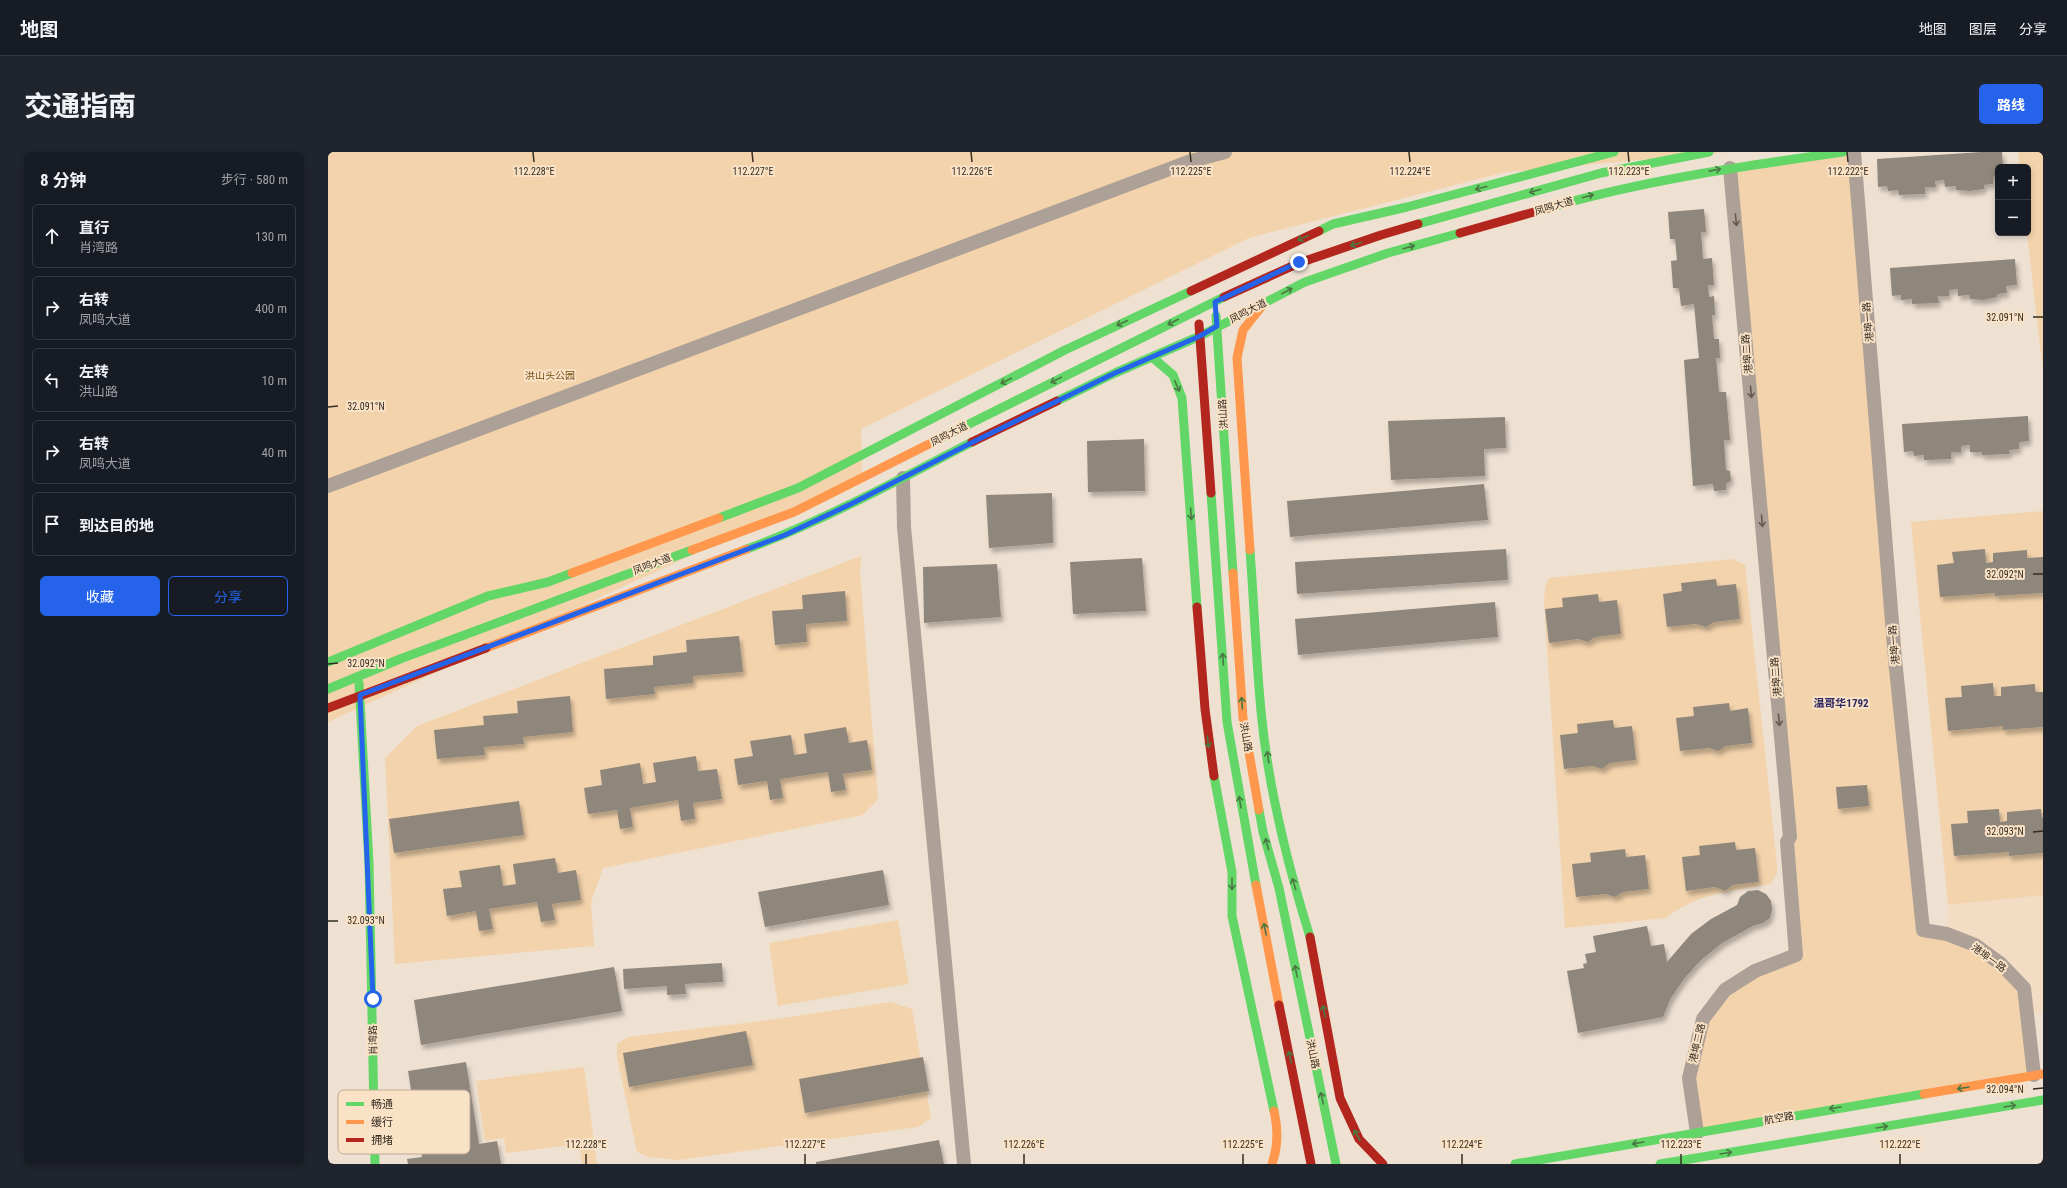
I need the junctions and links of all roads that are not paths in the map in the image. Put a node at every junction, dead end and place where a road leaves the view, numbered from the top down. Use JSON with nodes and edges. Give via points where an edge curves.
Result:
{"nodes":[{"id":1,"x":1225,"y":152,"type":"edge"},
{"id":2,"x":1614,"y":152,"type":"edge"},
{"id":3,"x":1709,"y":152,"type":"edge"},
{"id":4,"x":1843,"y":152,"type":"edge"},
{"id":5,"x":1854,"y":152,"type":"edge"},
{"id":6,"x":1730,"y":168,"type":"junction"},
{"id":7,"x":1215,"y":302,"type":"junction"},
{"id":8,"x":1266,"y":302,"type":"junction"},
{"id":9,"x":1198,"y":310,"type":"junction"},
{"id":10,"x":1217,"y":326,"type":"junction"},
{"id":11,"x":1200,"y":336,"type":"junction"},
{"id":12,"x":1152,"y":357,"type":"junction"},
{"id":13,"x":903,"y":478,"type":"junction"},
{"id":14,"x":328,"y":486,"type":"edge"},
{"id":15,"x":328,"y":662,"type":"edge"},
{"id":16,"x":359,"y":676,"type":"junction"},
{"id":17,"x":328,"y":689,"type":"edge"},
{"id":18,"x":360,"y":695,"type":"junction"},
{"id":19,"x":328,"y":708,"type":"edge"},
{"id":20,"x":2039,"y":1074,"type":"edge"},
{"id":21,"x":374,"y":1090,"type":"edge"},
{"id":22,"x":2043,"y":1100,"type":"edge"},
{"id":23,"x":1697,"y":1133,"type":"junction"},
{"id":24,"x":375,"y":1154,"type":"edge"},
{"id":25,"x":375,"y":1164,"type":"edge"},
{"id":26,"x":964,"y":1164,"type":"edge"},
{"id":27,"x":1272,"y":1164,"type":"edge"},
{"id":28,"x":1311,"y":1164,"type":"edge"},
{"id":29,"x":1336,"y":1164,"type":"edge"},
{"id":30,"x":1383,"y":1164,"type":"edge"},
{"id":31,"x":1514,"y":1164,"type":"edge"},
{"id":32,"x":1660,"y":1164,"type":"edge"}],
"edges":[{"from":1,"to":14,"type":"street","via":[[1175,167]]},
{"from":2,"to":15,"type":"street","one_way":true,"via":[[1333,224],[1065,350],[798,488],[548,582],[488,596]]},
{"from":3,"to":7,"type":"street","name":"凤鸣大道","one_way":true,"via":[[1601,173],[1381,235],[1299,262]]},
{"from":4,"to":6,"type":"street","name":"凤鸣大道"},
{"from":5,"to":20,"type":"street","name":"港埠一路","via":[[1894,653],[1922,930],[1947,934],[1975,945],[2001,964],[2024,988]]},
{"from":8,"to":6,"type":"street","name":"凤鸣大道","one_way":true,"via":[[1305,282],[1395,251],[1604,192]]},
{"from":6,"to":23,"type":"street","name":"港埠二路","one_way":true,"via":[[1790,837],[1787,842],[1796,954],[1754,971],[1725,990],[1703,1019],[1689,1078]]},
{"from":7,"to":9,"type":"street","name":"凤鸣大道"},
{"from":7,"to":10,"type":"street","name":"洪山路"},
{"from":8,"to":10,"type":"street","name":"凤鸣大道"},
{"from":30,"to":8,"type":"street","one_way":true,"via":[[1359,1139],[1340,1098],[1313,946],[1290,873],[1273,793],[1261,712],[1237,358],[1243,330]]},
{"from":9,"to":11,"type":"street","name":"洪山路"},
{"from":9,"to":16,"type":"street","name":"凤鸣大道","one_way":true,"via":[[794,512]]},
{"from":10,"to":11,"type":"street","name":"凤鸣大道"},
{"from":29,"to":10,"type":"street","name":"洪山路","one_way":true,"via":[[1279,888],[1263,832],[1243,718]]},
{"from":11,"to":12,"type":"street","name":"凤鸣大道"},
{"from":28,"to":11,"type":"street","name":"洪山路","one_way":true,"via":[[1246,838],[1227,722]]},
{"from":12,"to":13,"type":"street","name":"凤鸣大道","via":[[1108,376]]},
{"from":12,"to":27,"type":"street","one_way":true,"via":[[1173,375],[1182,398],[1210,756],[1232,872],[1232,916],[1276,1121],[1276,1152]]},
{"from":13,"to":18,"type":"street","name":"凤鸣大道","via":[[785,535]]},
{"from":13,"to":26,"type":"street","via":[[904,527]]},
{"from":16,"to":17,"type":"street","name":"凤鸣大道"},
{"from":16,"to":18,"type":"street","name":"肖湾路"},
{"from":18,"to":19,"type":"street","name":"凤鸣大道"},
{"from":18,"to":21,"type":"street","name":"肖湾路","via":[[373,999]]},
{"from":20,"to":23,"type":"street","name":"航空路","one_way":true},
{"from":32,"to":22,"type":"street","one_way":true},
{"from":23,"to":31,"type":"street","name":"航空路","one_way":true},
{"from":24,"to":25,"type":"street","name":"肖湾路"}]}
